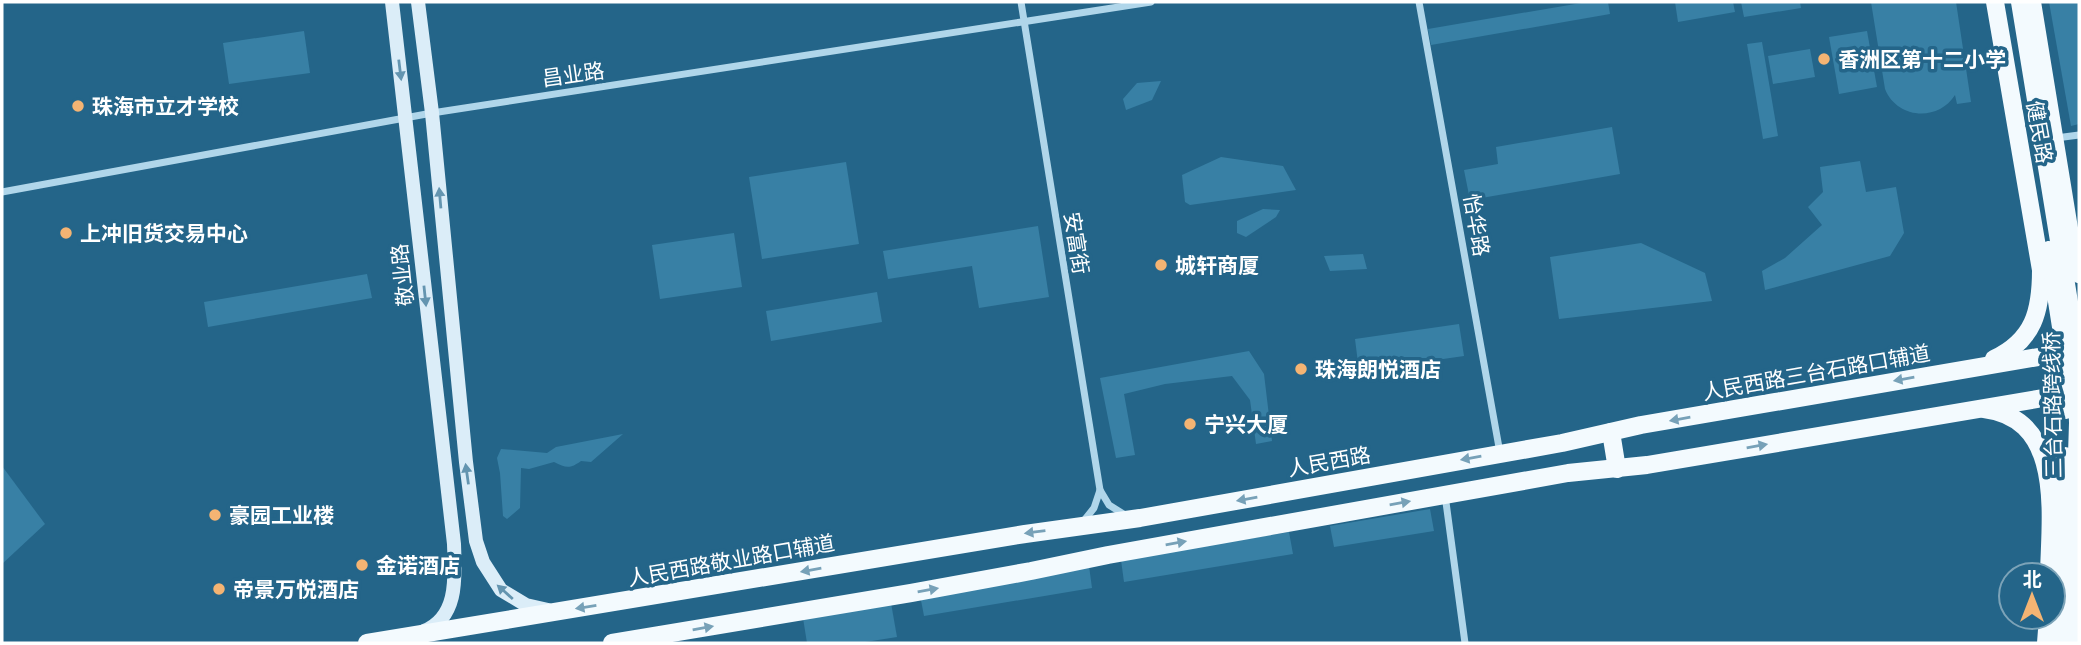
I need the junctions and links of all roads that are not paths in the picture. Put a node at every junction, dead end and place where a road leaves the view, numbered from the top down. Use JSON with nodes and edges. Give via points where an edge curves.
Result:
{"nodes":[{"id":1,"x":392,"y":2,"type":"edge"},
{"id":2,"x":418,"y":2,"type":"edge"},
{"id":3,"x":1021,"y":2,"type":"edge"},
{"id":4,"x":1152,"y":2,"type":"edge"},
{"id":5,"x":1419,"y":2,"type":"edge"},
{"id":6,"x":1995,"y":2,"type":"edge"},
{"id":7,"x":2009,"y":2,"type":"edge"},
{"id":8,"x":2020,"y":2,"type":"edge"},
{"id":9,"x":2032,"y":2,"type":"edge"},
{"id":10,"x":1024,"y":22,"type":"junction"},
{"id":11,"x":432,"y":113,"type":"junction"},
{"id":12,"x":405,"y":118,"type":"junction"},
{"id":13,"x":2079,"y":135,"type":"edge"},
{"id":14,"x":2056,"y":139,"type":"junction"},
{"id":15,"x":2,"y":192,"type":"edge"},
{"id":16,"x":2077,"y":269,"type":"edge"},
{"id":17,"x":2079,"y":350,"type":"edge"},
{"id":18,"x":1971,"y":368,"type":"junction"},
{"id":19,"x":2079,"y":392,"type":"edge"},
{"id":20,"x":1977,"y":408,"type":"junction"},
{"id":21,"x":1611,"y":432,"type":"junction"},
{"id":22,"x":1562,"y":443,"type":"joint"},
{"id":23,"x":1500,"y":453,"type":"junction"},
{"id":24,"x":1617,"y":468,"type":"junction"},
{"id":25,"x":1100,"y":490,"type":"junction"},
{"id":26,"x":1445,"y":495,"type":"junction"},
{"id":27,"x":1140,"y":518,"type":"junction"},
{"id":28,"x":1103,"y":524,"type":"joint"},
{"id":29,"x":1077,"y":527,"type":"junction"},
{"id":30,"x":2049,"y":561,"type":"edge"},
{"id":31,"x":560,"y":612,"type":"junction"},
{"id":32,"x":412,"y":635,"type":"junction"},
{"id":33,"x":367,"y":643,"type":"edge"},
{"id":34,"x":612,"y":643,"type":"edge"},
{"id":35,"x":1465,"y":643,"type":"edge"},
{"id":36,"x":2058,"y":643,"type":"edge"},
{"id":37,"x":2071,"y":643,"type":"edge"}],
"edges":[{"from":1,"to":12,"type":"main road","name":"敬业路","one_way":true},
{"from":2,"to":11,"type":"main road"},
{"from":3,"to":10,"type":"street","name":"安富街"},
{"from":4,"to":10,"type":"street","name":"昌业路"},
{"from":5,"to":23,"type":"street","name":"怡华路"},
{"from":6,"to":18,"type":"main road","name":"健民路","via":[[2041,270],[2039,302],[2025,336],[2007,353]]},
{"from":7,"to":36,"type":"main road","name":"三台石路跨线桥","bridge":true,"via":[[2066,366]]},
{"from":8,"to":37,"type":"main road","name":"三台石路跨线桥","bridge":true,"via":[[2076,345]]},
{"from":9,"to":14,"type":"main road","name":"健民路"},
{"from":10,"to":11,"type":"street","name":"昌业路"},
{"from":10,"to":25,"type":"street","name":"安富街"},
{"from":11,"to":12,"type":"street","name":"昌业路"},
{"from":31,"to":11,"type":"main road","one_way":true,"via":[[526,606],[501,590],[476,541]]},
{"from":12,"to":15,"type":"street","name":"昌业路"},
{"from":12,"to":32,"type":"main road","name":"敬业路","one_way":true,"via":[[454,544],[453,596],[447,611],[430,628]]},
{"from":13,"to":14,"type":"street"},
{"from":14,"to":16,"type":"main road","name":"健民路"},
{"from":17,"to":18,"type":"main road","name":"人民西路三台石路口辅道"},
{"from":18,"to":21,"type":"main road","name":"人民西路三台石路口辅道","one_way":true},
{"from":19,"to":20,"type":"main road"},
{"from":24,"to":20,"type":"main road","one_way":true},
{"from":20,"to":30,"type":"main road","via":[[2007,416],[2034,439],[2046,464],[2051,485]]},
{"from":21,"to":22,"type":"main road","name":"人民西路三台石路口辅道"},
{"from":21,"to":24,"type":"main road"},
{"from":22,"to":23,"type":"main road","name":"人民西路"},
{"from":23,"to":27,"type":"main road","name":"人民西路","one_way":true},
{"from":24,"to":26,"type":"main road"},
{"from":25,"to":27,"type":"street","via":[[1115,510]]},
{"from":25,"to":29,"type":"street","via":[[1088,517]]},
{"from":34,"to":26,"type":"main road","one_way":true},
{"from":26,"to":35,"type":"street"},
{"from":27,"to":28,"type":"main road","name":"人民西路"},
{"from":28,"to":29,"type":"main road","name":"人民西路敬业路口辅道"},
{"from":29,"to":31,"type":"main road","name":"人民西路敬业路口辅道","one_way":true},
{"from":31,"to":32,"type":"main road","name":"人民西路敬业路口辅道"},
{"from":32,"to":33,"type":"main road","name":"人民西路敬业路口辅道"}]}
